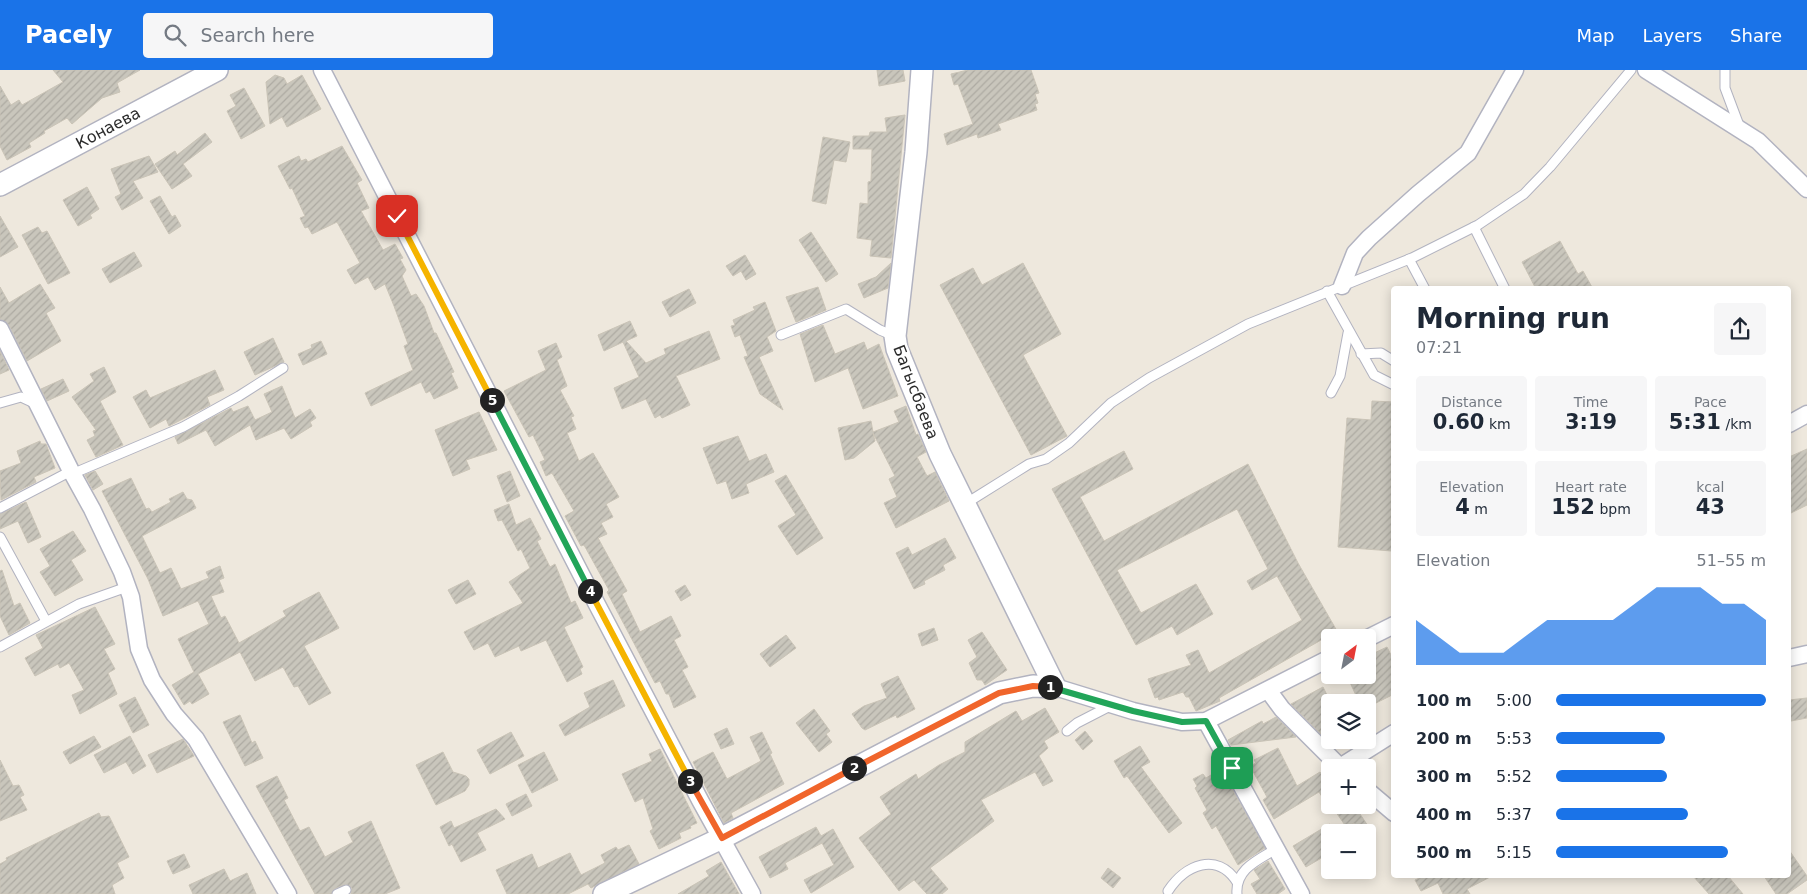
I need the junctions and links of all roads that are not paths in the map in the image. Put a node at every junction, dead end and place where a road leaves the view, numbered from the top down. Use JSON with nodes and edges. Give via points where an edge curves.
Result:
{"nodes":[{"id":1,"x":217,"y":70,"type":"edge"},
{"id":2,"x":322,"y":70,"type":"edge"},
{"id":3,"x":922,"y":70,"type":"edge"},
{"id":4,"x":1514,"y":70,"type":"edge"},
{"id":5,"x":1631,"y":70,"type":"edge"},
{"id":6,"x":1646,"y":70,"type":"edge"},
{"id":7,"x":1725,"y":70,"type":"edge"},
{"id":8,"x":1741,"y":130,"type":"junction"},
{"id":9,"x":0,"y":186,"type":"edge"},
{"id":10,"x":1807,"y":189,"type":"edge"},
{"id":11,"x":1474,"y":227,"type":"junction"},
{"id":12,"x":1409,"y":259,"type":"junction"},
{"id":13,"x":1423,"y":286,"type":"edge"},
{"id":14,"x":1504,"y":286,"type":"edge"},
{"id":15,"x":1334,"y":288,"type":"junction"},
{"id":16,"x":0,"y":329,"type":"edge"},
{"id":17,"x":1348,"y":333,"type":"junction"},
{"id":18,"x":781,"y":335,"type":"dead end"},
{"id":19,"x":895,"y":336,"type":"junction"},
{"id":20,"x":1361,"y":354,"type":"junction"},
{"id":21,"x":1391,"y":359,"type":"edge"},
{"id":22,"x":283,"y":368,"type":"dead end"},
{"id":23,"x":1391,"y":384,"type":"edge"},
{"id":24,"x":1331,"y":393,"type":"dead end"},
{"id":25,"x":0,"y":403,"type":"edge"},
{"id":26,"x":39,"y":405,"type":"junction"},
{"id":27,"x":1807,"y":414,"type":"edge"},
{"id":28,"x":1791,"y":423,"type":"edge"},
{"id":29,"x":72,"y":472,"type":"junction"},
{"id":30,"x":964,"y":504,"type":"junction"},
{"id":31,"x":0,"y":508,"type":"edge"},
{"id":32,"x":0,"y":537,"type":"edge"},
{"id":33,"x":127,"y":587,"type":"junction"},
{"id":34,"x":46,"y":621,"type":"junction"},
{"id":35,"x":1391,"y":626,"type":"edge"},
{"id":36,"x":1376,"y":634,"type":"edge"},
{"id":37,"x":0,"y":646,"type":"edge"},
{"id":38,"x":1807,"y":654,"type":"edge"},
{"id":39,"x":1791,"y":658,"type":"edge"},
{"id":40,"x":1321,"y":663,"type":"edge"},
{"id":41,"x":1055,"y":687,"type":"junction"},
{"id":42,"x":1268,"y":690,"type":"junction"},
{"id":43,"x":1112,"y":705,"type":"junction"},
{"id":44,"x":1206,"y":721,"type":"junction"},
{"id":45,"x":1067,"y":731,"type":"dead end"},
{"id":46,"x":1391,"y":735,"type":"edge"},
{"id":47,"x":1332,"y":759,"type":"edge"},
{"id":48,"x":1353,"y":759,"type":"edge"},
{"id":49,"x":1376,"y":798,"type":"edge"},
{"id":50,"x":1391,"y":810,"type":"edge"},
{"id":51,"x":722,"y":838,"type":"junction"},
{"id":52,"x":1276,"y":849,"type":"junction"},
{"id":53,"x":1247,"y":867,"type":"junction"},
{"id":54,"x":1227,"y":872,"type":"junction"},
{"id":55,"x":1237,"y":882,"type":"junction"},
{"id":56,"x":346,"y":890,"type":"dead end"},
{"id":57,"x":1168,"y":891,"type":"dead end"},
{"id":58,"x":288,"y":894,"type":"edge"},
{"id":59,"x":337,"y":894,"type":"edge"},
{"id":60,"x":604,"y":894,"type":"edge"},
{"id":61,"x":752,"y":894,"type":"edge"},
{"id":62,"x":1237,"y":894,"type":"edge"},
{"id":63,"x":1301,"y":894,"type":"edge"}],
"edges":[{"from":1,"to":9,"type":"street","name":"Конаева"},
{"from":2,"to":51,"type":"street","via":[[582,576]]},
{"from":3,"to":19,"type":"street","name":"Багысбаева"},
{"from":4,"to":15,"type":"street","via":[[1468,153],[1369,238],[1355,253]]},
{"from":5,"to":11,"type":"lane","via":[[1524,194]]},
{"from":6,"to":8,"type":"street"},
{"from":7,"to":8,"type":"lane","via":[[1726,88]]},
{"from":8,"to":10,"type":"street","via":[[1758,140]]},
{"from":11,"to":12,"type":"lane"},
{"from":11,"to":14,"type":"lane"},
{"from":12,"to":13,"type":"lane"},
{"from":12,"to":15,"type":"lane"},
{"from":15,"to":17,"type":"lane"},
{"from":15,"to":30,"type":"lane","via":[[1248,324],[1149,378],[1111,403],[1069,443]]},
{"from":16,"to":26,"type":"street"},
{"from":17,"to":20,"type":"lane"},
{"from":17,"to":24,"type":"lane","via":[[1340,376]]},
{"from":18,"to":19,"type":"lane","via":[[846,309]]},
{"from":19,"to":30,"type":"street","name":"Багысбаева","via":[[897,349],[929,428]]},
{"from":20,"to":21,"type":"lane","via":[[1381,353]]},
{"from":20,"to":23,"type":"lane","via":[[1374,375]]},
{"from":22,"to":29,"type":"lane","via":[[184,427]]},
{"from":25,"to":26,"type":"lane","via":[[21,398]]},
{"from":26,"to":29,"type":"street"},
{"from":27,"to":28,"type":"street"},
{"from":29,"to":31,"type":"lane"},
{"from":29,"to":33,"type":"street"},
{"from":30,"to":41,"type":"street","name":"Багысбаева"},
{"from":32,"to":34,"type":"lane"},
{"from":33,"to":34,"type":"lane","via":[[78,604]]},
{"from":33,"to":58,"type":"street","via":[[139,649],[152,680],[174,714],[196,739]]},
{"from":34,"to":37,"type":"lane"},
{"from":35,"to":36,"type":"street"},
{"from":38,"to":39,"type":"street"},
{"from":40,"to":42,"type":"street"},
{"from":41,"to":43,"type":"street"},
{"from":41,"to":51,"type":"street","via":[[1033,686],[999,693]]},
{"from":42,"to":44,"type":"street"},
{"from":42,"to":47,"type":"street","via":[[1282,709]]},
{"from":43,"to":44,"type":"street","via":[[1182,722]]},
{"from":43,"to":45,"type":"lane"},
{"from":44,"to":52,"type":"street"},
{"from":46,"to":48,"type":"street"},
{"from":49,"to":50,"type":"street"},
{"from":51,"to":60,"type":"street"},
{"from":51,"to":61,"type":"street"},
{"from":52,"to":53,"type":"lane"},
{"from":52,"to":63,"type":"street"},
{"from":53,"to":54,"type":"lane"},
{"from":53,"to":55,"type":"lane"},
{"from":54,"to":55,"type":"lane"},
{"from":54,"to":57,"type":"lane","via":[[1213,865],[1191,867]]},
{"from":55,"to":62,"type":"lane"},
{"from":56,"to":59,"type":"lane"}]}
